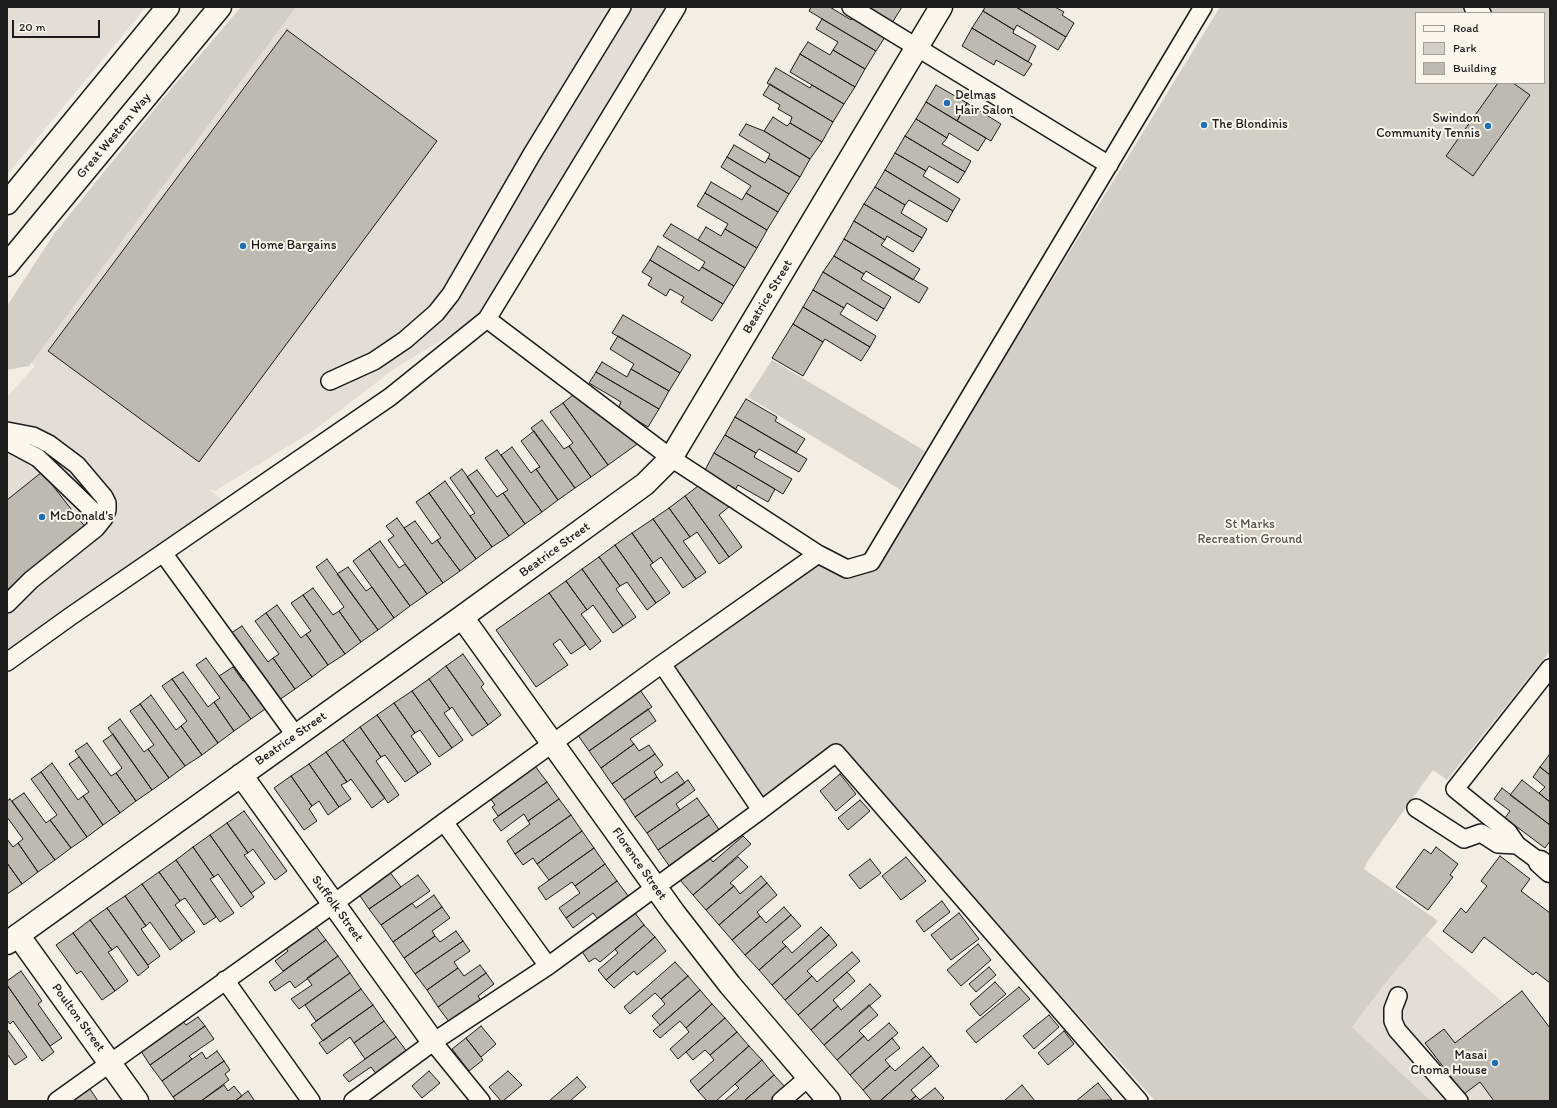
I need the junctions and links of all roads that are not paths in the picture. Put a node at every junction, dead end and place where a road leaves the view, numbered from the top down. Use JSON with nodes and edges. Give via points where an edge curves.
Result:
{"nodes":[{"id":1,"x":168,"y":7,"type":"edge"},
{"id":2,"x":220,"y":7,"type":"edge"},
{"id":3,"x":622,"y":7,"type":"edge"},
{"id":4,"x":677,"y":7,"type":"edge"},
{"id":5,"x":851,"y":7,"type":"edge"},
{"id":6,"x":941,"y":7,"type":"edge"},
{"id":7,"x":1203,"y":7,"type":"edge"},
{"id":8,"x":917,"y":48,"type":"junction"},
{"id":9,"x":1109,"y":165,"type":"junction"},
{"id":10,"x":7,"y":202,"type":"edge"},
{"id":11,"x":7,"y":265,"type":"edge"},
{"id":12,"x":487,"y":319,"type":"junction"},
{"id":13,"x":330,"y":381,"type":"dead end"},
{"id":14,"x":7,"y":431,"type":"edge"},
{"id":15,"x":7,"y":439,"type":"edge"},
{"id":16,"x":671,"y":458,"type":"junction"},
{"id":17,"x":96,"y":528,"type":"junction"},
{"id":18,"x":163,"y":553,"type":"junction"},
{"id":19,"x":818,"y":554,"type":"junction"},
{"id":20,"x":7,"y":604,"type":"edge"},
{"id":21,"x":462,"y":617,"type":"junction"},
{"id":22,"x":7,"y":662,"type":"edge"},
{"id":23,"x":662,"y":664,"type":"junction"},
{"id":24,"x":1550,"y":668,"type":"edge"},
{"id":25,"x":296,"y":736,"type":"junction"},
{"id":26,"x":553,"y":743,"type":"junction"},
{"id":27,"x":241,"y":775,"type":"junction"},
{"id":28,"x":1416,"y":808,"type":"dead end"},
{"id":29,"x":761,"y":810,"type":"junction"},
{"id":30,"x":444,"y":822,"type":"junction"},
{"id":31,"x":1517,"y":845,"type":"junction"},
{"id":32,"x":1545,"y":866,"type":"edge"},
{"id":33,"x":655,"y":887,"type":"junction"},
{"id":34,"x":334,"y":904,"type":"junction"},
{"id":35,"x":12,"y":939,"type":"edge"},
{"id":36,"x":548,"y":966,"type":"junction"},
{"id":37,"x":225,"y":980,"type":"junction"},
{"id":38,"x":1398,"y":996,"type":"dead end"},
{"id":39,"x":433,"y":1042,"type":"junction"},
{"id":40,"x":110,"y":1064,"type":"junction"},
{"id":41,"x":809,"y":1077,"type":"junction"},
{"id":42,"x":1450,"y":1098,"type":"edge"},
{"id":43,"x":57,"y":1101,"type":"edge"},
{"id":44,"x":137,"y":1101,"type":"edge"},
{"id":45,"x":312,"y":1101,"type":"edge"},
{"id":46,"x":353,"y":1101,"type":"edge"},
{"id":47,"x":481,"y":1101,"type":"edge"},
{"id":48,"x":781,"y":1101,"type":"edge"},
{"id":49,"x":830,"y":1101,"type":"edge"},
{"id":50,"x":1139,"y":1101,"type":"edge"}],
"edges":[{"from":1,"to":10,"type":"street"},
{"from":2,"to":11,"type":"street","name":"Great Western Way"},
{"from":3,"to":13,"type":"lane","via":[[450,294],[436,313],[406,340],[374,361]]},
{"from":4,"to":12,"type":"lane"},
{"from":5,"to":8,"type":"lane"},
{"from":6,"to":8,"type":"street","name":"Beatrice Street"},
{"from":7,"to":9,"type":"lane"},
{"from":8,"to":9,"type":"lane"},
{"from":8,"to":16,"type":"street","name":"Beatrice Street"},
{"from":9,"to":19,"type":"lane","via":[[871,562],[847,570]]},
{"from":12,"to":16,"type":"lane"},
{"from":12,"to":18,"type":"lane","via":[[390,397]]},
{"from":14,"to":17,"type":"lane","via":[[39,439],[77,465],[107,503],[104,518]]},
{"from":15,"to":17,"type":"lane","via":[[38,458],[92,510]]},
{"from":16,"to":19,"type":"lane"},
{"from":16,"to":21,"type":"street","name":"Beatrice Street","via":[[644,484]]},
{"from":17,"to":20,"type":"lane","via":[[31,580]]},
{"from":18,"to":22,"type":"lane"},
{"from":18,"to":25,"type":"lane"},
{"from":19,"to":23,"type":"lane"},
{"from":21,"to":25,"type":"street","name":"Beatrice Street"},
{"from":21,"to":26,"type":"street","name":"Florence Street"},
{"from":23,"to":26,"type":"lane"},
{"from":23,"to":29,"type":"lane"},
{"from":24,"to":31,"type":"lane","via":[[1455,789],[1508,832]]},
{"from":25,"to":27,"type":"street","name":"Beatrice Street"},
{"from":26,"to":30,"type":"lane"},
{"from":26,"to":33,"type":"street","name":"Florence Street"},
{"from":27,"to":34,"type":"street","name":"Suffolk Street"},
{"from":27,"to":35,"type":"street","name":"Beatrice Street"},
{"from":28,"to":31,"type":"lane","via":[[1464,839],[1482,833],[1498,844]]},
{"from":29,"to":33,"type":"lane"},
{"from":29,"to":50,"type":"lane","via":[[836,754]]},
{"from":30,"to":34,"type":"lane"},
{"from":30,"to":36,"type":"lane"},
{"from":31,"to":32,"type":"lane"},
{"from":33,"to":36,"type":"lane"},
{"from":33,"to":41,"type":"street","name":"Florence Street","via":[[730,985]]},
{"from":34,"to":37,"type":"lane"},
{"from":34,"to":39,"type":"street","name":"Suffolk Street"},
{"from":35,"to":40,"type":"street","name":"Poulton Street"},
{"from":36,"to":39,"type":"lane"},
{"from":37,"to":40,"type":"lane"},
{"from":37,"to":45,"type":"lane"},
{"from":38,"to":42,"type":"lane","via":[[1393,1009],[1393,1021],[1397,1030]]},
{"from":39,"to":46,"type":"lane"},
{"from":39,"to":47,"type":"lane"},
{"from":40,"to":43,"type":"lane"},
{"from":40,"to":44,"type":"street","name":"Poulton Street"},
{"from":41,"to":48,"type":"lane"},
{"from":41,"to":49,"type":"street","name":"Florence Street"}]}
